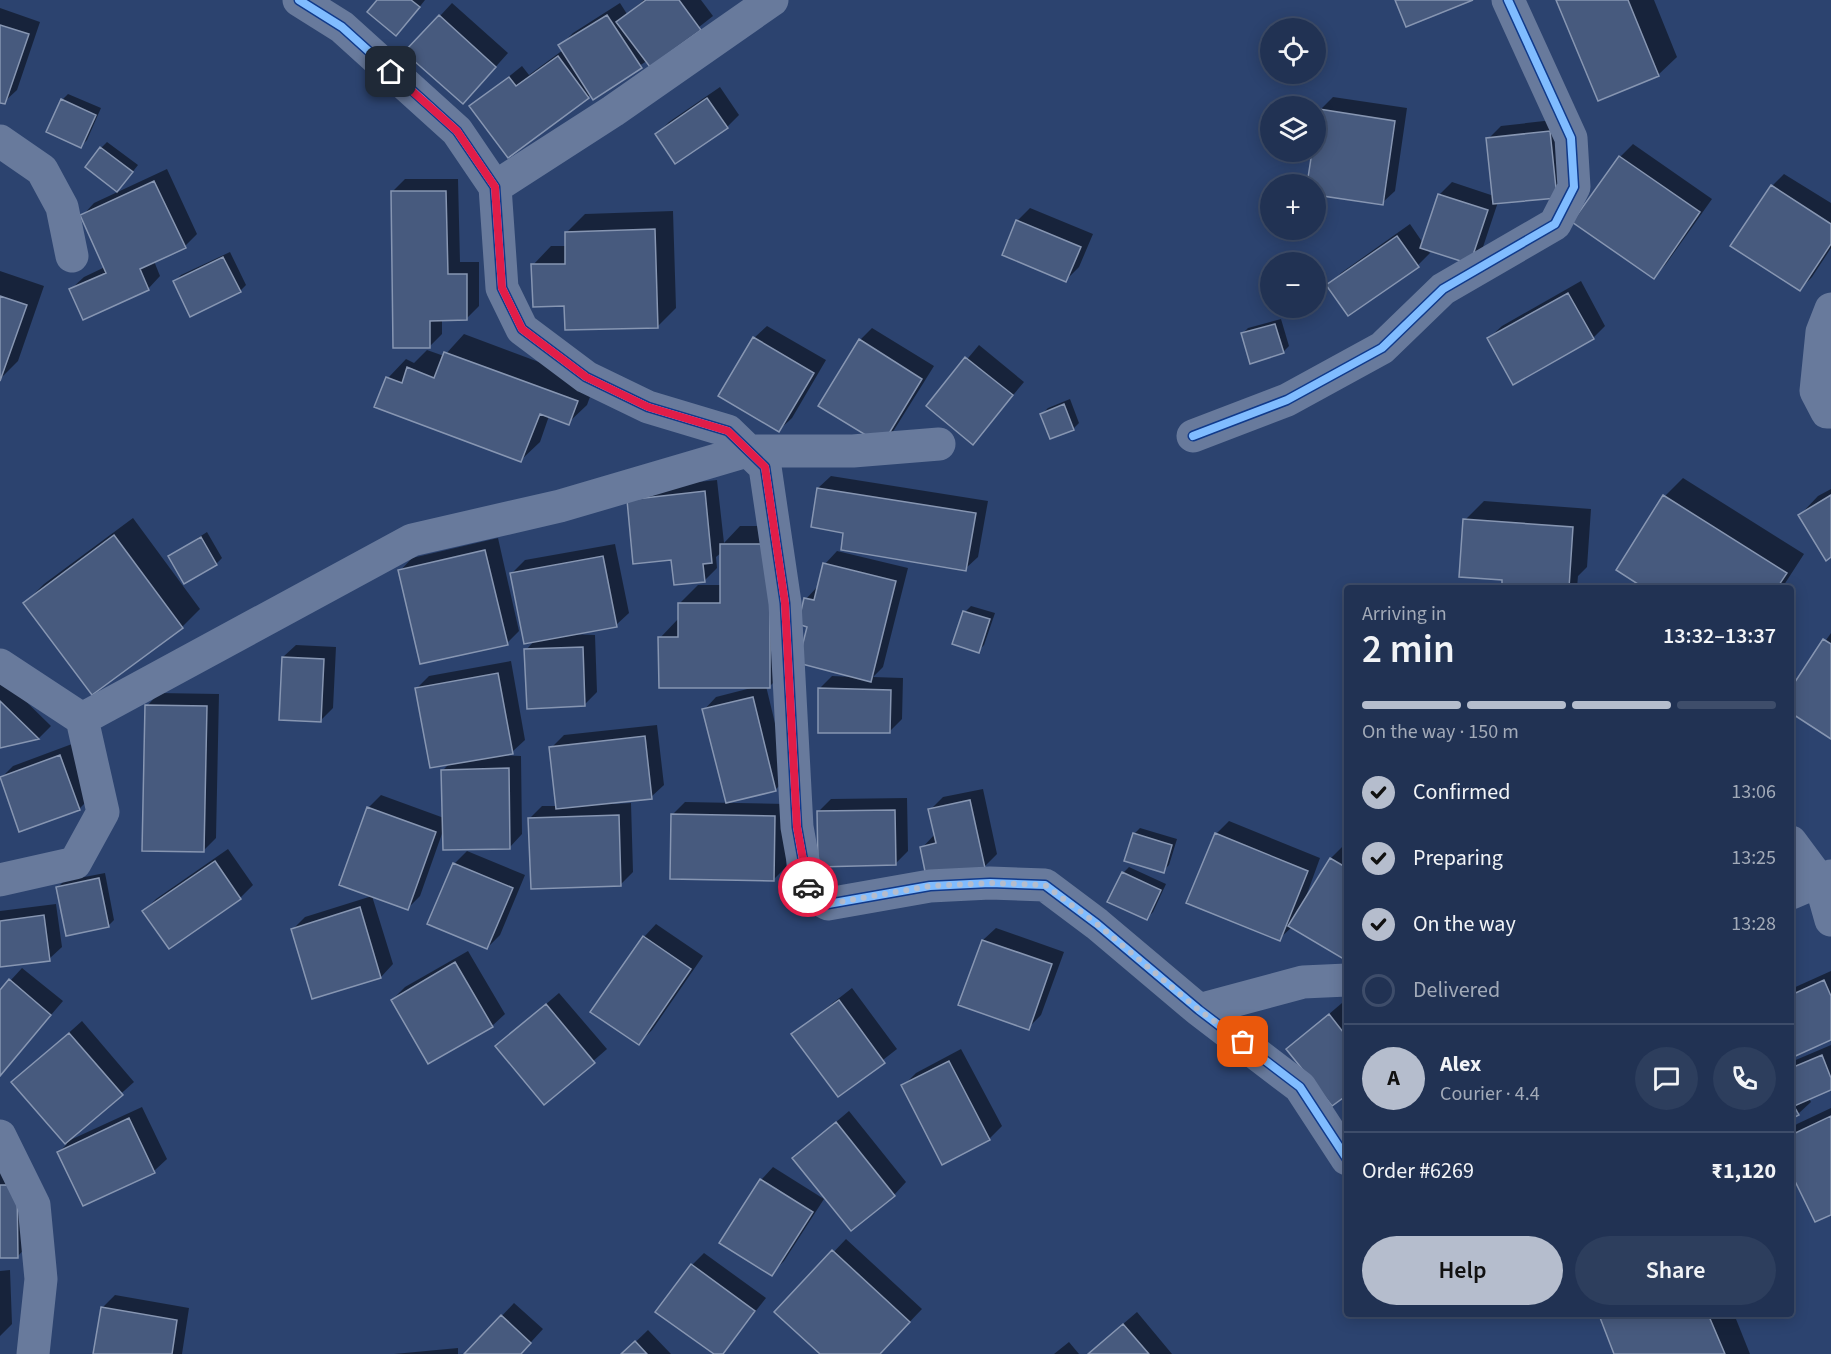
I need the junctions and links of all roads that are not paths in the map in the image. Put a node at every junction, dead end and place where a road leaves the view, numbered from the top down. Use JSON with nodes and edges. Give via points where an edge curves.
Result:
{"nodes":[{"id":1,"x":299,"y":0,"type":"edge"},
{"id":2,"x":772,"y":0,"type":"edge"},
{"id":3,"x":1508,"y":0,"type":"edge"},
{"id":4,"x":0,"y":141,"type":"edge"},
{"id":5,"x":495,"y":187,"type":"junction"},
{"id":6,"x":72,"y":256,"type":"dead end"},
{"id":7,"x":1831,"y":309,"type":"edge"},
{"id":8,"x":1831,"y":412,"type":"edge"},
{"id":9,"x":1193,"y":436,"type":"dead end"},
{"id":10,"x":939,"y":444,"type":"dead end"},
{"id":11,"x":747,"y":451,"type":"junction"},
{"id":12,"x":0,"y":665,"type":"edge"},
{"id":13,"x":82,"y":719,"type":"junction"},
{"id":14,"x":1794,"y":848,"type":"edge"},
{"id":15,"x":0,"y":880,"type":"edge"},
{"id":16,"x":1814,"y":883,"type":"edge"},
{"id":17,"x":1831,"y":920,"type":"edge"},
{"id":18,"x":1344,"y":980,"type":"edge"},
{"id":19,"x":1199,"y":1010,"type":"junction"},
{"id":20,"x":0,"y":1136,"type":"edge"},
{"id":21,"x":1344,"y":1154,"type":"edge"},
{"id":22,"x":33,"y":1354,"type":"edge"}],
"edges":[{"from":1,"to":5,"type":"street","via":[[342,27],[457,131]]},
{"from":2,"to":5,"type":"street","via":[[613,111]]},
{"from":3,"to":9,"type":"street","via":[[1571,138],[1574,187],[1555,224],[1443,289],[1382,348],[1287,400]]},
{"from":4,"to":6,"type":"street","via":[[42,170],[62,207]]},
{"from":5,"to":11,"type":"street","via":[[502,288],[522,329],[586,377],[648,407],[728,431]]},
{"from":7,"to":8,"type":"street","via":[[1822,332],[1816,391],[1827,412]]},
{"from":10,"to":11,"type":"street","via":[[853,451]]},
{"from":11,"to":13,"type":"street","via":[[560,506],[412,540]]},
{"from":11,"to":19,"type":"street","via":[[765,467],[783,591],[797,827],[809,894],[828,904],[930,886],[1045,885]]},
{"from":12,"to":13,"type":"street"},
{"from":13,"to":15,"type":"street","via":[[104,812],[75,863]]},
{"from":14,"to":16,"type":"street"},
{"from":16,"to":17,"type":"street"},
{"from":18,"to":19,"type":"street","via":[[1303,982]]},
{"from":19,"to":21,"type":"street","via":[[1300,1087]]},
{"from":20,"to":22,"type":"street","via":[[34,1205],[41,1279]]}]}
